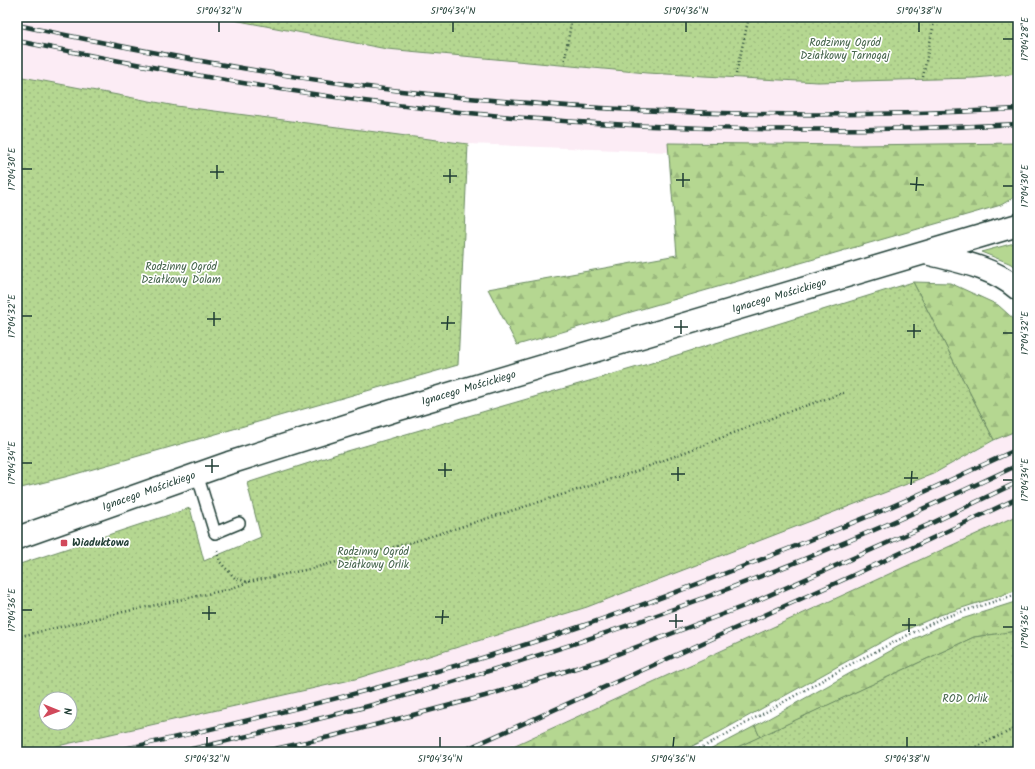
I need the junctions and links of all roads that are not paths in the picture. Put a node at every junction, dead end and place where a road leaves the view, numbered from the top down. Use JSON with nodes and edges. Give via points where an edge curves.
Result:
{"nodes":[{"id":1,"x":1018,"y":225,"type":"edge"},
{"id":2,"x":924,"y":253,"type":"junction"},
{"id":3,"x":1018,"y":289,"type":"edge"},
{"id":4,"x":197,"y":474,"type":"junction"},
{"id":5,"x":240,"y":523,"type":"dead end"},
{"id":6,"x":17,"y":538,"type":"edge"}],
"edges":[{"from":1,"to":2,"type":"street","name":"Ignacego Mościckiego"},
{"from":2,"to":3,"type":"street","via":[[973,265]]},
{"from":2,"to":4,"type":"street","name":"Ignacego Mościckiego","via":[[398,409]]},
{"from":4,"to":5,"type":"lane","via":[[214,532]]},
{"from":4,"to":6,"type":"street","name":"Ignacego Mościckiego"}]}
